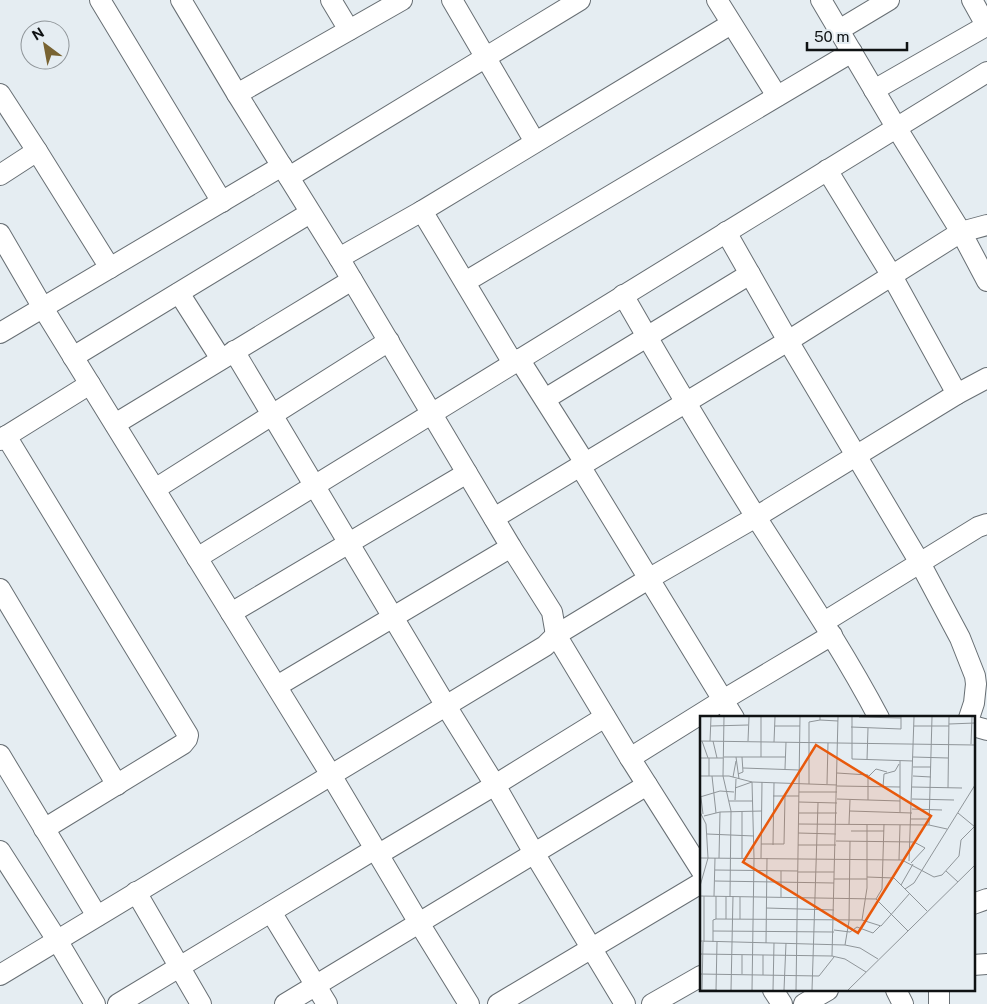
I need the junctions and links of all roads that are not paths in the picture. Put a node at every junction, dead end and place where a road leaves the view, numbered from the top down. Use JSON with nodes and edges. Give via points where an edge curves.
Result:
{"nodes":[{"id":1,"x":100,"y":0,"type":"edge"},
{"id":2,"x":181,"y":0,"type":"edge"},
{"id":3,"x":331,"y":0,"type":"edge"},
{"id":4,"x":402,"y":0,"type":"edge"},
{"id":5,"x":452,"y":0,"type":"edge"},
{"id":6,"x":578,"y":0,"type":"edge"},
{"id":7,"x":717,"y":0,"type":"edge"},
{"id":8,"x":822,"y":0,"type":"edge"},
{"id":9,"x":889,"y":0,"type":"edge"},
{"id":10,"x":972,"y":0,"type":"edge"},
{"id":11,"x":732,"y":24,"type":"junction"},
{"id":12,"x":987,"y":26,"type":"edge"},
{"id":13,"x":349,"y":30,"type":"junction"},
{"id":14,"x":839,"y":30,"type":"junction"},
{"id":15,"x":852,"y":52,"type":"junction"},
{"id":16,"x":486,"y":58,"type":"junction"},
{"id":17,"x":987,"y":72,"type":"edge"},
{"id":18,"x":874,"y":90,"type":"junction"},
{"id":19,"x":0,"y":94,"type":"edge"},
{"id":20,"x":237,"y":94,"type":"junction"},
{"id":21,"x":777,"y":96,"type":"junction"},
{"id":22,"x":896,"y":127,"type":"junction"},
{"id":23,"x":535,"y":142,"type":"junction"},
{"id":24,"x":37,"y":151,"type":"junction"},
{"id":25,"x":827,"y":170,"type":"junction"},
{"id":26,"x":286,"y":172,"type":"junction"},
{"id":27,"x":0,"y":175,"type":"edge"},
{"id":28,"x":222,"y":202,"type":"junction"},
{"id":29,"x":422,"y":211,"type":"junction"},
{"id":30,"x":310,"y":213,"type":"junction"},
{"id":31,"x":987,"y":225,"type":"edge"},
{"id":32,"x":726,"y":232,"type":"junction"},
{"id":33,"x":961,"y":232,"type":"junction"},
{"id":34,"x":0,"y":234,"type":"edge"},
{"id":35,"x":339,"y":258,"type":"junction"},
{"id":36,"x":110,"y":268,"type":"junction"},
{"id":37,"x":750,"y":274,"type":"junction"},
{"id":38,"x":892,"y":276,"type":"junction"},
{"id":39,"x":352,"y":280,"type":"junction"},
{"id":40,"x":987,"y":281,"type":"edge"},
{"id":41,"x":465,"y":282,"type":"junction"},
{"id":42,"x":179,"y":293,"type":"junction"},
{"id":43,"x":624,"y":295,"type":"junction"},
{"id":44,"x":43,"y":308,"type":"junction"},
{"id":45,"x":0,"y":333,"type":"edge"},
{"id":46,"x":647,"y":337,"type":"junction"},
{"id":47,"x":389,"y":341,"type":"junction"},
{"id":48,"x":788,"y":341,"type":"junction"},
{"id":49,"x":227,"y":355,"type":"junction"},
{"id":50,"x":73,"y":357,"type":"junction"},
{"id":51,"x":516,"y":361,"type":"junction"},
{"id":52,"x":987,"y":378,"type":"edge"},
{"id":53,"x":90,"y":384,"type":"junction"},
{"id":54,"x":957,"y":394,"type":"junction"},
{"id":55,"x":545,"y":399,"type":"junction"},
{"id":56,"x":686,"y":402,"type":"junction"},
{"id":57,"x":432,"y":413,"type":"junction"},
{"id":58,"x":272,"y":415,"type":"junction"},
{"id":59,"x":115,"y":424,"type":"junction"},
{"id":60,"x":3,"y":438,"type":"edge"},
{"id":61,"x":856,"y":455,"type":"junction"},
{"id":62,"x":583,"y":464,"type":"junction"},
{"id":63,"x":467,"y":473,"type":"junction"},
{"id":64,"x":314,"y":486,"type":"junction"},
{"id":65,"x":155,"y":489,"type":"junction"},
{"id":66,"x":756,"y":517,"type":"junction"},
{"id":67,"x":494,"y":518,"type":"junction"},
{"id":68,"x":987,"y":524,"type":"edge"},
{"id":69,"x":349,"y":543,"type":"junction"},
{"id":70,"x":511,"y":547,"type":"junction"},
{"id":71,"x":197,"y":558,"type":"junction"},
{"id":72,"x":920,"y":563,"type":"junction"},
{"id":73,"x":650,"y":578,"type":"junction"},
{"id":74,"x":0,"y":589,"type":"edge"},
{"id":75,"x":232,"y":613,"type":"junction"},
{"id":76,"x":393,"y":617,"type":"junction"},
{"id":77,"x":828,"y":628,"type":"junction"},
{"id":78,"x":556,"y":635,"type":"junction"},
{"id":79,"x":277,"y":686,"type":"junction"},
{"id":80,"x":723,"y":700,"type":"junction"},
{"id":81,"x":446,"y":706,"type":"junction"},
{"id":82,"x":733,"y":716,"type":"edge"},
{"id":83,"x":878,"y":716,"type":"edge"},
{"id":84,"x":970,"y":716,"type":"edge"},
{"id":85,"x":605,"y":717,"type":"junction"},
{"id":86,"x":974,"y":726,"type":"edge"},
{"id":87,"x":987,"y":730,"type":"edge"},
{"id":88,"x":0,"y":755,"type":"edge"},
{"id":89,"x":630,"y":758,"type":"junction"},
{"id":90,"x":331,"y":775,"type":"junction"},
{"id":91,"x":117,"y":785,"type":"junction"},
{"id":92,"x":495,"y":785,"type":"junction"},
{"id":93,"x":647,"y":785,"type":"junction"},
{"id":94,"x":44,"y":828,"type":"junction"},
{"id":95,"x":0,"y":851,"type":"edge"},
{"id":96,"x":377,"y":852,"type":"junction"},
{"id":97,"x":534,"y":853,"type":"junction"},
{"id":98,"x":700,"y":868,"type":"edge"},
{"id":99,"x":700,"y":884,"type":"edge"},
{"id":100,"x":136,"y":892,"type":"junction"},
{"id":101,"x":987,"y":899,"type":"edge"},
{"id":102,"x":974,"y":904,"type":"edge"},
{"id":103,"x":272,"y":912,"type":"junction"},
{"id":104,"x":97,"y":916,"type":"junction"},
{"id":105,"x":419,"y":923,"type":"junction"},
{"id":106,"x":57,"y":940,"type":"junction"},
{"id":107,"x":591,"y":948,"type":"junction"},
{"id":108,"x":987,"y":964,"type":"edge"},
{"id":109,"x":974,"y":965,"type":"edge"},
{"id":110,"x":179,"y":967,"type":"junction"},
{"id":111,"x":0,"y":975,"type":"edge"},
{"id":112,"x":700,"y":977,"type":"edge"},
{"id":113,"x":316,"y":985,"type":"junction"},
{"id":114,"x":774,"y":992,"type":"edge"},
{"id":115,"x":825,"y":992,"type":"edge"},
{"id":116,"x":897,"y":992,"type":"edge"},
{"id":117,"x":95,"y":1004,"type":"edge"},
{"id":118,"x":118,"y":1004,"type":"edge"},
{"id":119,"x":201,"y":1004,"type":"edge"},
{"id":120,"x":285,"y":1004,"type":"edge"},
{"id":121,"x":327,"y":1004,"type":"edge"},
{"id":122,"x":469,"y":1004,"type":"edge"},
{"id":123,"x":498,"y":1004,"type":"edge"},
{"id":124,"x":624,"y":1004,"type":"edge"},
{"id":125,"x":652,"y":1004,"type":"edge"},
{"id":126,"x":782,"y":1004,"type":"edge"},
{"id":127,"x":804,"y":1004,"type":"edge"},
{"id":128,"x":902,"y":1004,"type":"edge"}],
"edges":[{"from":1,"to":28,"type":"street"},
{"from":2,"to":20,"type":"street"},
{"from":3,"to":13,"type":"street"},
{"from":4,"to":13,"type":"street"},
{"from":5,"to":16,"type":"street"},
{"from":6,"to":16,"type":"street"},
{"from":7,"to":11,"type":"street"},
{"from":8,"to":14,"type":"street"},
{"from":9,"to":14,"type":"street"},
{"from":10,"to":12,"type":"street"},
{"from":11,"to":21,"type":"street"},
{"from":11,"to":23,"type":"street"},
{"from":12,"to":18,"type":"street"},
{"from":13,"to":20,"type":"street"},
{"from":14,"to":15,"type":"street"},
{"from":15,"to":18,"type":"street"},
{"from":15,"to":21,"type":"street"},
{"from":16,"to":23,"type":"street"},
{"from":16,"to":26,"type":"street"},
{"from":17,"to":22,"type":"street"},
{"from":18,"to":22,"type":"street"},
{"from":19,"to":24,"type":"street"},
{"from":20,"to":26,"type":"street"},
{"from":21,"to":41,"type":"street"},
{"from":22,"to":25,"type":"street"},
{"from":22,"to":33,"type":"street"},
{"from":23,"to":29,"type":"street"},
{"from":24,"to":27,"type":"street"},
{"from":24,"to":36,"type":"street"},
{"from":25,"to":32,"type":"street"},
{"from":25,"to":38,"type":"street"},
{"from":26,"to":28,"type":"street"},
{"from":26,"to":30,"type":"street"},
{"from":28,"to":36,"type":"street"},
{"from":29,"to":35,"type":"street"},
{"from":29,"to":41,"type":"street"},
{"from":30,"to":35,"type":"street"},
{"from":30,"to":42,"type":"street"},
{"from":31,"to":33,"type":"street"},
{"from":32,"to":37,"type":"street"},
{"from":32,"to":43,"type":"street"},
{"from":33,"to":38,"type":"street"},
{"from":33,"to":40,"type":"street"},
{"from":34,"to":44,"type":"street"},
{"from":35,"to":39,"type":"street"},
{"from":36,"to":44,"type":"street"},
{"from":37,"to":46,"type":"street"},
{"from":37,"to":48,"type":"street"},
{"from":38,"to":48,"type":"street"},
{"from":38,"to":54,"type":"street"},
{"from":39,"to":47,"type":"street"},
{"from":39,"to":49,"type":"street"},
{"from":41,"to":51,"type":"street"},
{"from":42,"to":49,"type":"street"},
{"from":42,"to":50,"type":"street"},
{"from":43,"to":46,"type":"street"},
{"from":43,"to":51,"type":"street"},
{"from":44,"to":45,"type":"street"},
{"from":44,"to":50,"type":"street"},
{"from":46,"to":55,"type":"street"},
{"from":46,"to":56,"type":"street"},
{"from":47,"to":57,"type":"street"},
{"from":47,"to":58,"type":"street"},
{"from":48,"to":56,"type":"street"},
{"from":48,"to":61,"type":"street"},
{"from":49,"to":58,"type":"street"},
{"from":49,"to":59,"type":"street"},
{"from":50,"to":53,"type":"street"},
{"from":51,"to":55,"type":"street"},
{"from":51,"to":57,"type":"street"},
{"from":52,"to":54,"type":"street"},
{"from":53,"to":59,"type":"street"},
{"from":53,"to":60,"type":"street"},
{"from":54,"to":61,"type":"street"},
{"from":55,"to":62,"type":"street"},
{"from":56,"to":62,"type":"street"},
{"from":56,"to":66,"type":"street"},
{"from":57,"to":63,"type":"street"},
{"from":57,"to":64,"type":"street"},
{"from":58,"to":64,"type":"street"},
{"from":58,"to":65,"type":"street"},
{"from":59,"to":65,"type":"street"},
{"from":60,"to":91,"type":"street","via":[[188,735],[183,744]]},
{"from":61,"to":66,"type":"street"},
{"from":61,"to":72,"type":"street"},
{"from":62,"to":67,"type":"street"},
{"from":62,"to":73,"type":"street"},
{"from":63,"to":67,"type":"street"},
{"from":63,"to":69,"type":"street"},
{"from":64,"to":69,"type":"street"},
{"from":64,"to":71,"type":"street"},
{"from":65,"to":71,"type":"street"},
{"from":66,"to":73,"type":"street"},
{"from":66,"to":77,"type":"street"},
{"from":67,"to":70,"type":"street"},
{"from":68,"to":72,"type":"street"},
{"from":69,"to":75,"type":"street"},
{"from":69,"to":76,"type":"street"},
{"from":70,"to":76,"type":"street"},
{"from":70,"to":78,"type":"street","via":[[552,612]]},
{"from":71,"to":75,"type":"street"},
{"from":72,"to":77,"type":"street"},
{"from":72,"to":84,"type":"street","via":[[960,638],[975,676],[974,703]]},
{"from":73,"to":78,"type":"street"},
{"from":73,"to":80,"type":"street"},
{"from":74,"to":91,"type":"street"},
{"from":75,"to":79,"type":"street"},
{"from":76,"to":79,"type":"street"},
{"from":76,"to":81,"type":"street"},
{"from":77,"to":80,"type":"street"},
{"from":77,"to":83,"type":"street"},
{"from":78,"to":81,"type":"street","via":[[545,646]]},
{"from":78,"to":85,"type":"street"},
{"from":79,"to":90,"type":"street"},
{"from":80,"to":82,"type":"street"},
{"from":80,"to":89,"type":"street"},
{"from":81,"to":90,"type":"street"},
{"from":81,"to":92,"type":"street"},
{"from":85,"to":89,"type":"street"},
{"from":85,"to":92,"type":"street"},
{"from":86,"to":87,"type":"street"},
{"from":88,"to":94,"type":"street"},
{"from":89,"to":93,"type":"street"},
{"from":90,"to":96,"type":"street"},
{"from":90,"to":100,"type":"street"},
{"from":91,"to":94,"type":"street"},
{"from":92,"to":96,"type":"street"},
{"from":92,"to":97,"type":"street"},
{"from":93,"to":97,"type":"street"},
{"from":93,"to":98,"type":"street"},
{"from":94,"to":104,"type":"street"},
{"from":95,"to":106,"type":"street"},
{"from":96,"to":103,"type":"street"},
{"from":96,"to":105,"type":"street"},
{"from":97,"to":105,"type":"street"},
{"from":97,"to":107,"type":"street"},
{"from":99,"to":107,"type":"street"},
{"from":100,"to":104,"type":"street"},
{"from":100,"to":110,"type":"street"},
{"from":101,"to":102,"type":"street"},
{"from":103,"to":110,"type":"street"},
{"from":103,"to":113,"type":"street"},
{"from":104,"to":106,"type":"street"},
{"from":105,"to":113,"type":"street"},
{"from":105,"to":122,"type":"street"},
{"from":106,"to":111,"type":"street"},
{"from":106,"to":117,"type":"street"},
{"from":107,"to":123,"type":"street"},
{"from":107,"to":124,"type":"street"},
{"from":108,"to":109,"type":"street"},
{"from":110,"to":118,"type":"street"},
{"from":110,"to":119,"type":"street"},
{"from":112,"to":125,"type":"street"},
{"from":113,"to":120,"type":"street"},
{"from":113,"to":121,"type":"street"},
{"from":114,"to":126,"type":"street"},
{"from":115,"to":127,"type":"street"},
{"from":116,"to":128,"type":"street"}]}
